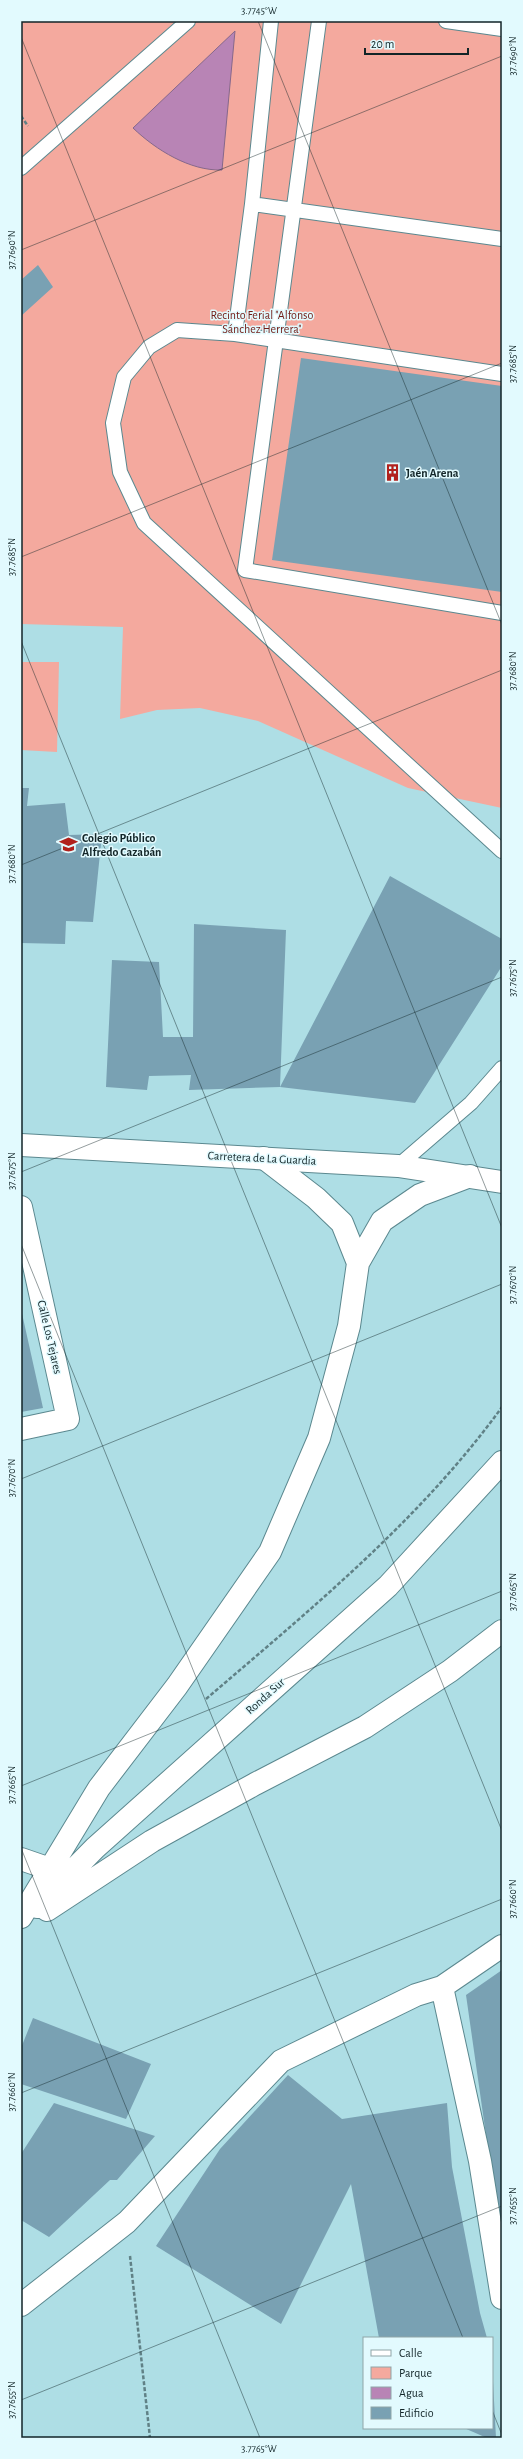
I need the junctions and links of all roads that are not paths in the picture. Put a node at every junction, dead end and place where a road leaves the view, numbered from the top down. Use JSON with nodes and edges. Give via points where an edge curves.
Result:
{"nodes":[{"id":1,"x":188,"y":21,"type":"edge"},
{"id":2,"x":272,"y":21,"type":"edge"},
{"id":3,"x":319,"y":21,"type":"edge"},
{"id":4,"x":446,"y":21,"type":"edge"},
{"id":5,"x":502,"y":29,"type":"edge"},
{"id":6,"x":21,"y":168,"type":"edge"},
{"id":7,"x":252,"y":204,"type":"junction"},
{"id":8,"x":294,"y":212,"type":"junction"},
{"id":9,"x":502,"y":239,"type":"edge"},
{"id":10,"x":234,"y":334,"type":"junction"},
{"id":11,"x":276,"y":341,"type":"junction"},
{"id":12,"x":502,"y":374,"type":"edge"},
{"id":13,"x":502,"y":613,"type":"edge"},
{"id":14,"x":502,"y":851,"type":"edge"},
{"id":15,"x":502,"y":1068,"type":"edge"},
{"id":16,"x":21,"y":1145,"type":"edge"},
{"id":17,"x":264,"y":1158,"type":"junction"},
{"id":18,"x":398,"y":1166,"type":"junction"},
{"id":19,"x":470,"y":1176,"type":"junction"},
{"id":20,"x":502,"y":1182,"type":"edge"},
{"id":21,"x":21,"y":1207,"type":"edge"},
{"id":22,"x":358,"y":1262,"type":"junction"},
{"id":23,"x":21,"y":1429,"type":"edge"},
{"id":24,"x":502,"y":1462,"type":"edge"},
{"id":25,"x":502,"y":1631,"type":"edge"},
{"id":26,"x":21,"y":1859,"type":"edge"},
{"id":27,"x":50,"y":1868,"type":"junction"},
{"id":28,"x":21,"y":1917,"type":"edge"},
{"id":29,"x":21,"y":1924,"type":"edge"},
{"id":30,"x":21,"y":1927,"type":"edge"},
{"id":31,"x":502,"y":1946,"type":"edge"},
{"id":32,"x":442,"y":1986,"type":"junction"},
{"id":33,"x":502,"y":2298,"type":"edge"},
{"id":34,"x":21,"y":2305,"type":"edge"}],
"edges":[{"from":1,"to":6,"type":"lane"},
{"from":2,"to":7,"type":"lane"},
{"from":3,"to":8,"type":"lane"},
{"from":4,"to":5,"type":"lane"},
{"from":7,"to":8,"type":"lane"},
{"from":7,"to":10,"type":"lane"},
{"from":8,"to":9,"type":"lane"},
{"from":8,"to":11,"type":"lane"},
{"from":10,"to":11,"type":"lane"},
{"from":10,"to":14,"type":"lane","via":[[177,330],[149,347],[124,377],[113,423],[120,472],[144,523]]},
{"from":11,"to":12,"type":"lane"},
{"from":11,"to":13,"type":"lane","via":[[245,570]]},
{"from":15,"to":18,"type":"lane","via":[[470,1103]]},
{"from":16,"to":17,"type":"main road","name":"Carretera de La Guardia"},
{"from":17,"to":18,"type":"main road","name":"Carretera de La Guardia"},
{"from":17,"to":22,"type":"main road","via":[[316,1198],[342,1223]]},
{"from":18,"to":19,"type":"main road","name":"Carretera de La Guardia"},
{"from":19,"to":20,"type":"main road","name":"Carretera de La Guardia"},
{"from":19,"to":22,"type":"main road","via":[[420,1195],[382,1221]]},
{"from":21,"to":23,"type":"main road","name":"Calle Los Tejares","via":[[68,1419]]},
{"from":22,"to":27,"type":"main road","via":[[349,1326],[319,1438],[270,1552],[177,1686],[99,1788]]},
{"from":24,"to":29,"type":"main road","name":"Ronda Sur","via":[[388,1586],[95,1848]]},
{"from":25,"to":30,"type":"main road","via":[[450,1671],[365,1727],[254,1784],[152,1841]]},
{"from":26,"to":27,"type":"main road"},
{"from":27,"to":28,"type":"main road"},
{"from":31,"to":32,"type":"main road"},
{"from":32,"to":33,"type":"main road","via":[[480,2161]]},
{"from":32,"to":34,"type":"main road","via":[[416,1995],[281,2061],[127,2222]]}]}
